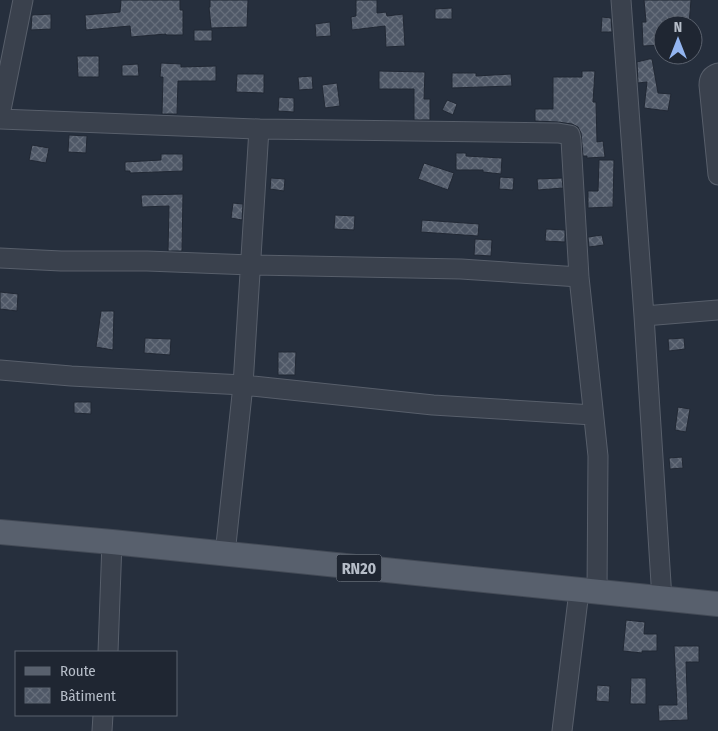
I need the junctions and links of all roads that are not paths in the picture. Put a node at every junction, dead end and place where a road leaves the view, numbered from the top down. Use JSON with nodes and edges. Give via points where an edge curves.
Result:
{"nodes":[{"id":1,"x":22,"y":0,"type":"edge"},
{"id":2,"x":621,"y":0,"type":"edge"},
{"id":3,"x":718,"y":73,"type":"edge"},
{"id":4,"x":0,"y":115,"type":"edge"},
{"id":5,"x":0,"y":119,"type":"edge"},
{"id":6,"x":259,"y":129,"type":"junction"},
{"id":7,"x":718,"y":175,"type":"edge"},
{"id":8,"x":0,"y":258,"type":"edge"},
{"id":9,"x":251,"y":265,"type":"junction"},
{"id":10,"x":579,"y":277,"type":"junction"},
{"id":11,"x":718,"y":310,"type":"edge"},
{"id":12,"x":644,"y":316,"type":"junction"},
{"id":13,"x":0,"y":370,"type":"edge"},
{"id":14,"x":242,"y":385,"type":"junction"},
{"id":15,"x":593,"y":415,"type":"junction"},
{"id":16,"x":0,"y":532,"type":"edge"},
{"id":17,"x":112,"y":542,"type":"junction"},
{"id":18,"x":224,"y":554,"type":"junction"},
{"id":19,"x":588,"y":592,"type":"junction"},
{"id":20,"x":662,"y":599,"type":"junction"},
{"id":21,"x":718,"y":604,"type":"edge"},
{"id":22,"x":108,"y":651,"type":"edge"},
{"id":23,"x":103,"y":716,"type":"edge"},
{"id":24,"x":102,"y":731,"type":"edge"},
{"id":25,"x":562,"y":731,"type":"edge"}],
"edges":[{"from":1,"to":4,"type":"street"},
{"from":2,"to":12,"type":"street"},
{"from":3,"to":7,"type":"street","via":[[709,80],[709,85]]},
{"from":5,"to":6,"type":"street"},
{"from":6,"to":9,"type":"street"},
{"from":6,"to":10,"type":"street","via":[[568,134],[571,140]]},
{"from":8,"to":9,"type":"street"},
{"from":9,"to":10,"type":"street","via":[[461,269]]},
{"from":9,"to":14,"type":"street"},
{"from":10,"to":15,"type":"street"},
{"from":11,"to":12,"type":"street"},
{"from":12,"to":20,"type":"street"},
{"from":13,"to":14,"type":"street"},
{"from":14,"to":15,"type":"street","via":[[433,404]]},
{"from":14,"to":18,"type":"street"},
{"from":15,"to":19,"type":"street","via":[[598,456]]},
{"from":16,"to":17,"type":"main road","number":"RN20"},
{"from":17,"to":18,"type":"main road","number":"RN20"},
{"from":17,"to":22,"type":"street"},
{"from":18,"to":19,"type":"main road","number":"RN20"},
{"from":19,"to":20,"type":"main road","number":"RN20"},
{"from":19,"to":25,"type":"street"},
{"from":20,"to":21,"type":"main road","number":"RN20"},
{"from":23,"to":24,"type":"street"}]}
